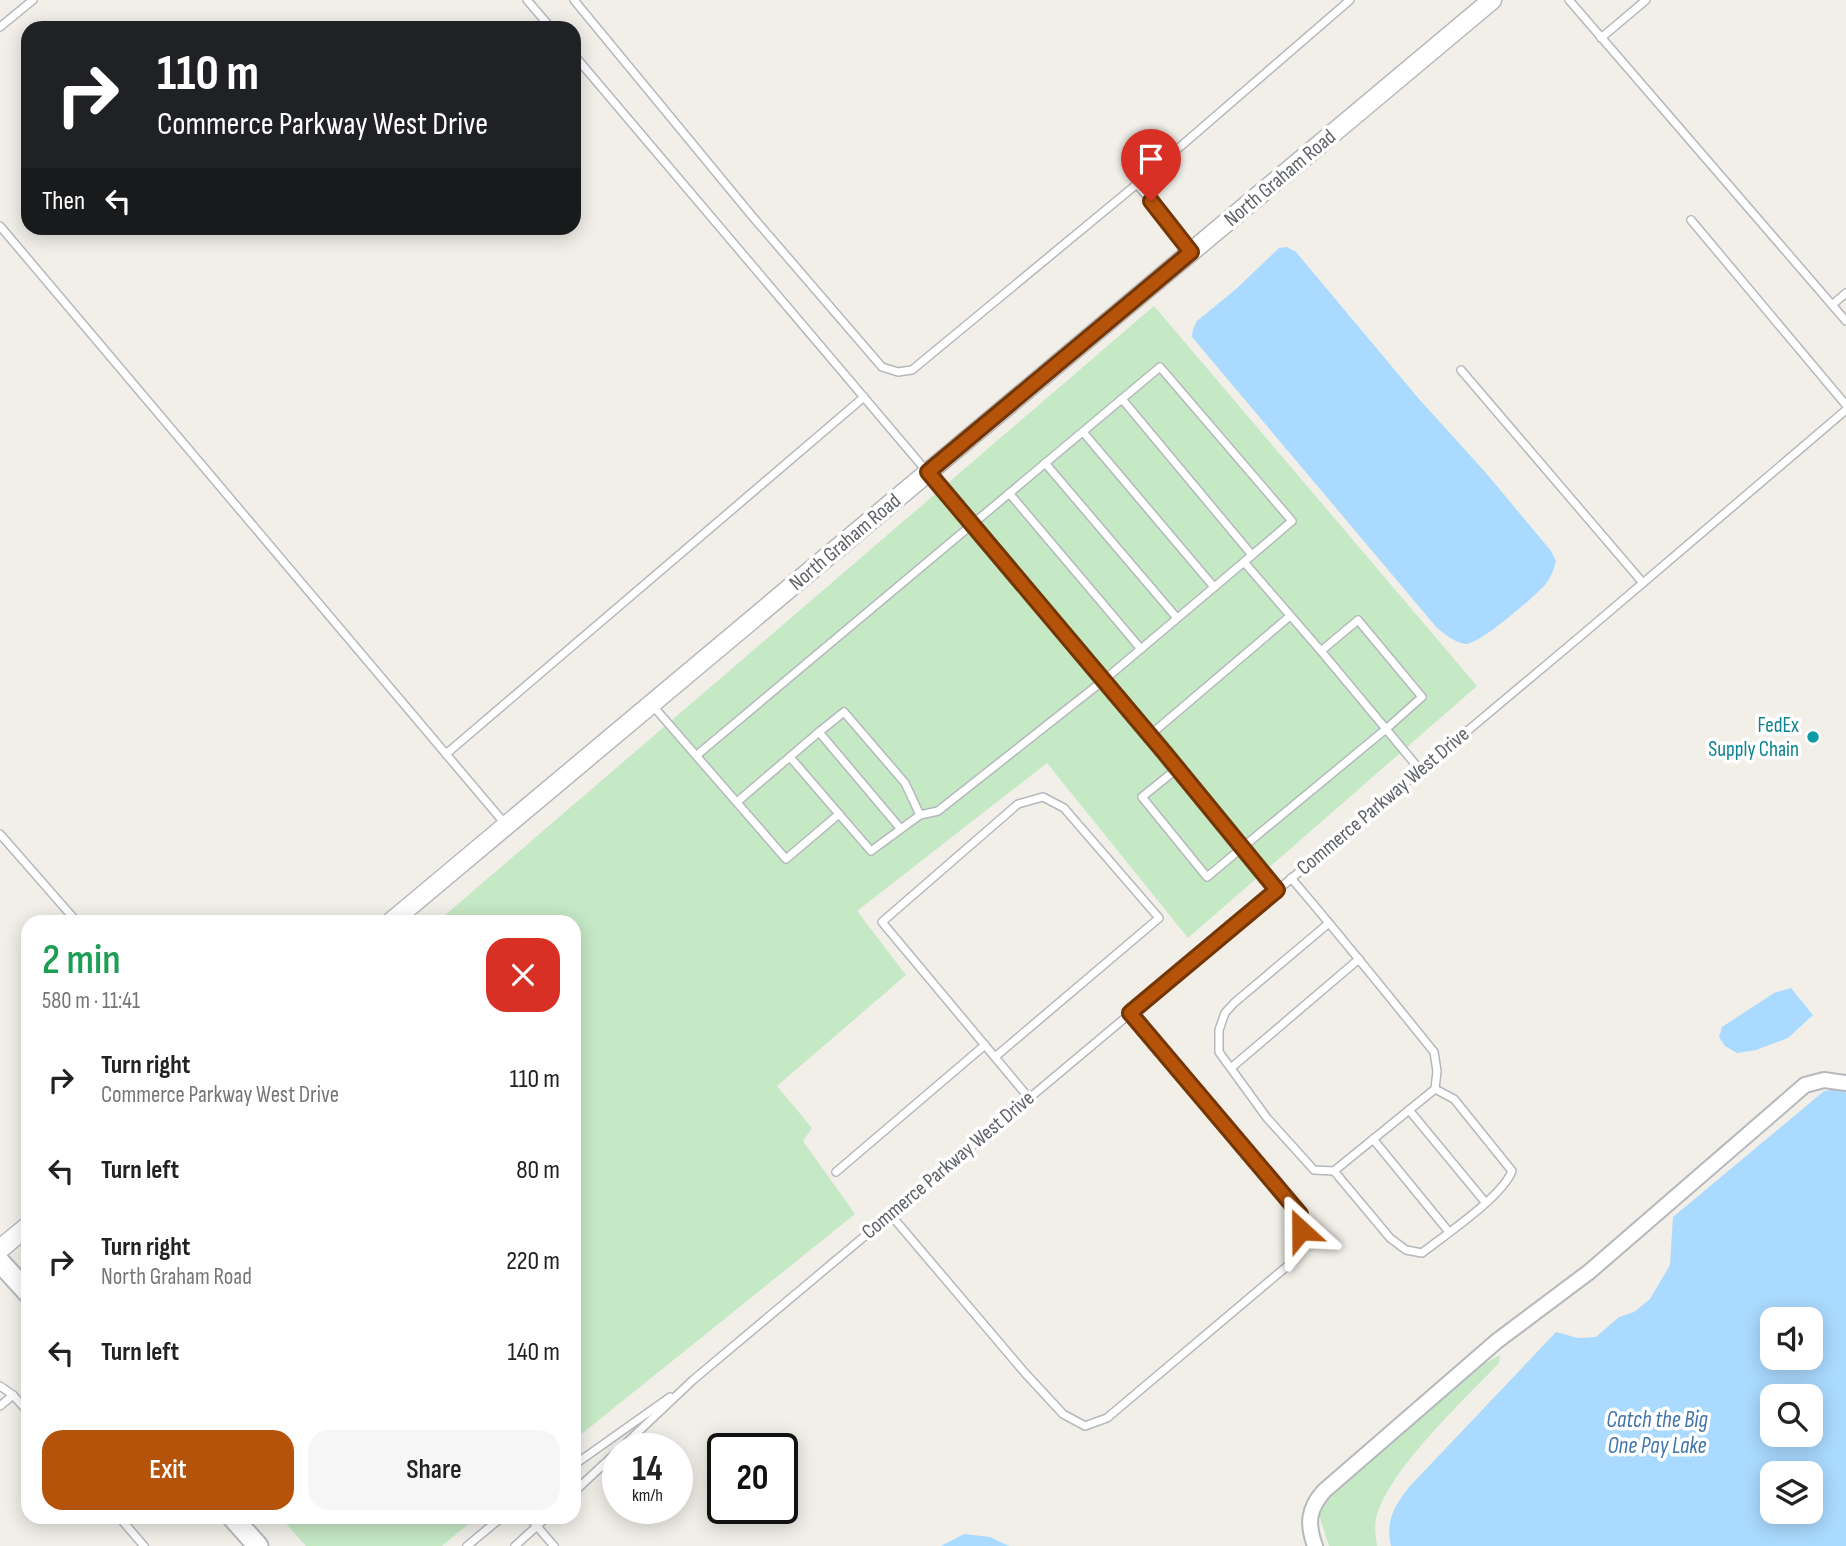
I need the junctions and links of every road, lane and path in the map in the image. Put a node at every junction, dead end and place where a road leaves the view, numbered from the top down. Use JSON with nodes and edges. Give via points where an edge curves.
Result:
{"nodes":[{"id":1,"x":33,"y":0,"type":"edge"},
{"id":2,"x":527,"y":0,"type":"edge"},
{"id":3,"x":573,"y":0,"type":"edge"},
{"id":4,"x":1350,"y":0,"type":"edge"},
{"id":5,"x":1492,"y":0,"type":"edge"},
{"id":6,"x":1569,"y":0,"type":"edge"},
{"id":7,"x":1646,"y":0,"type":"edge"},
{"id":8,"x":545,"y":21,"type":"edge"},
{"id":9,"x":0,"y":27,"type":"edge"},
{"id":10,"x":1601,"y":38,"type":"junction"},
{"id":11,"x":581,"y":63,"type":"edge"},
{"id":12,"x":1138,"y":184,"type":"junction"},
{"id":13,"x":1690,"y":220,"type":"dead end"},
{"id":14,"x":0,"y":226,"type":"edge"},
{"id":15,"x":1191,"y":252,"type":"junction"},
{"id":16,"x":1846,"y":293,"type":"edge"},
{"id":17,"x":1832,"y":305,"type":"junction"},
{"id":18,"x":1846,"y":321,"type":"edge"},
{"id":19,"x":1461,"y":370,"type":"dead end"},
{"id":20,"x":864,"y":397,"type":"junction"},
{"id":21,"x":1122,"y":399,"type":"junction"},
{"id":22,"x":1846,"y":408,"type":"edge"},
{"id":23,"x":1083,"y":432,"type":"junction"},
{"id":24,"x":1045,"y":463,"type":"junction"},
{"id":25,"x":928,"y":472,"type":"junction"},
{"id":26,"x":1009,"y":493,"type":"junction"},
{"id":27,"x":971,"y":524,"type":"junction"},
{"id":28,"x":1252,"y":555,"type":"junction"},
{"id":29,"x":1244,"y":562,"type":"junction"},
{"id":30,"x":1643,"y":583,"type":"junction"},
{"id":31,"x":1214,"y":587,"type":"junction"},
{"id":32,"x":1290,"y":616,"type":"junction"},
{"id":33,"x":1177,"y":618,"type":"junction"},
{"id":34,"x":1141,"y":649,"type":"junction"},
{"id":35,"x":1321,"y":651,"type":"junction"},
{"id":36,"x":1104,"y":680,"type":"junction"},
{"id":37,"x":651,"y":704,"type":"junction"},
{"id":38,"x":1386,"y":729,"type":"junction"},
{"id":39,"x":819,"y":732,"type":"junction"},
{"id":40,"x":1150,"y":735,"type":"junction"},
{"id":41,"x":446,"y":754,"type":"junction"},
{"id":42,"x":696,"y":755,"type":"junction"},
{"id":43,"x":790,"y":757,"type":"junction"},
{"id":44,"x":1178,"y":768,"type":"junction"},
{"id":45,"x":1420,"y":770,"type":"junction"},
{"id":46,"x":737,"y":802,"type":"junction"},
{"id":47,"x":839,"y":814,"type":"junction"},
{"id":48,"x":920,"y":815,"type":"junction"},
{"id":49,"x":506,"y":825,"type":"junction"},
{"id":50,"x":900,"y":828,"type":"junction"},
{"id":51,"x":0,"y":834,"type":"edge"},
{"id":52,"x":1243,"y":847,"type":"junction"},
{"id":53,"x":1291,"y":878,"type":"junction"},
{"id":54,"x":1277,"y":890,"type":"junction"},
{"id":55,"x":71,"y":915,"type":"edge"},
{"id":56,"x":399,"y":915,"type":"edge"},
{"id":57,"x":1329,"y":923,"type":"junction"},
{"id":58,"x":1359,"y":959,"type":"junction"},
{"id":59,"x":1130,"y":1013,"type":"junction"},
{"id":60,"x":985,"y":1045,"type":"junction"},
{"id":61,"x":995,"y":1057,"type":"junction"},
{"id":62,"x":1231,"y":1068,"type":"junction"},
{"id":63,"x":1846,"y":1083,"type":"edge"},
{"id":64,"x":1434,"y":1089,"type":"junction"},
{"id":65,"x":1029,"y":1098,"type":"junction"},
{"id":66,"x":1409,"y":1110,"type":"junction"},
{"id":67,"x":1373,"y":1139,"type":"junction"},
{"id":68,"x":1334,"y":1171,"type":"junction"},
{"id":69,"x":836,"y":1172,"type":"dead end"},
{"id":70,"x":1485,"y":1202,"type":"junction"},
{"id":71,"x":890,"y":1214,"type":"junction"},
{"id":72,"x":21,"y":1232,"type":"edge"},
{"id":73,"x":1449,"y":1232,"type":"junction"},
{"id":74,"x":0,"y":1249,"type":"edge"},
{"id":75,"x":0,"y":1262,"type":"edge"},
{"id":76,"x":21,"y":1285,"type":"edge"},
{"id":77,"x":693,"y":1380,"type":"junction"},
{"id":78,"x":0,"y":1386,"type":"edge"},
{"id":79,"x":13,"y":1395,"type":"junction"},
{"id":80,"x":21,"y":1404,"type":"edge"},
{"id":81,"x":0,"y":1406,"type":"edge"},
{"id":82,"x":637,"y":1433,"type":"edge"},
{"id":83,"x":581,"y":1460,"type":"edge"},
{"id":84,"x":602,"y":1466,"type":"edge"},
{"id":85,"x":581,"y":1485,"type":"edge"},
{"id":86,"x":125,"y":1524,"type":"edge"},
{"id":87,"x":238,"y":1524,"type":"edge"},
{"id":88,"x":494,"y":1524,"type":"edge"},
{"id":89,"x":535,"y":1524,"type":"edge"},
{"id":90,"x":540,"y":1524,"type":"edge"},
{"id":91,"x":537,"y":1527,"type":"junction"},
{"id":92,"x":144,"y":1546,"type":"edge"},
{"id":93,"x":258,"y":1546,"type":"edge"},
{"id":94,"x":467,"y":1546,"type":"edge"},
{"id":95,"x":515,"y":1546,"type":"edge"},
{"id":96,"x":554,"y":1546,"type":"edge"},
{"id":97,"x":1315,"y":1546,"type":"edge"}],
"edges":[{"from":1,"to":9,"type":"lane"},
{"from":2,"to":8,"type":"lane"},
{"from":3,"to":12,"type":"lane","via":[[883,367],[898,372],[912,370]]},
{"from":4,"to":12,"type":"lane"},
{"from":5,"to":15,"type":"street","name":"North Graham Road"},
{"from":6,"to":10,"type":"lane"},
{"from":7,"to":10,"type":"lane"},
{"from":10,"to":17,"type":"lane"},
{"from":11,"to":20,"type":"lane"},
{"from":12,"to":15,"type":"lane"},
{"from":13,"to":22,"type":"lane"},
{"from":14,"to":41,"type":"lane"},
{"from":15,"to":25,"type":"street","name":"North Graham Road"},
{"from":16,"to":17,"type":"lane"},
{"from":17,"to":18,"type":"lane"},
{"from":19,"to":30,"type":"lane"},
{"from":20,"to":25,"type":"lane"},
{"from":20,"to":41,"type":"lane"},
{"from":21,"to":23,"type":"lane"},
{"from":21,"to":28,"type":"lane"},
{"from":21,"to":28,"type":"lane","via":[[1160,367],[1292,521]]},
{"from":22,"to":30,"type":"lane","name":"Commerce Parkway West Drive"},
{"from":23,"to":24,"type":"lane"},
{"from":23,"to":31,"type":"lane"},
{"from":24,"to":26,"type":"lane"},
{"from":24,"to":33,"type":"lane"},
{"from":25,"to":27,"type":"lane"},
{"from":25,"to":37,"type":"street","name":"North Graham Road"},
{"from":26,"to":27,"type":"lane"},
{"from":26,"to":34,"type":"lane"},
{"from":27,"to":36,"type":"lane"},
{"from":27,"to":42,"type":"lane"},
{"from":28,"to":29,"type":"lane"},
{"from":29,"to":31,"type":"lane"},
{"from":29,"to":32,"type":"lane"},
{"from":30,"to":45,"type":"lane","name":"Commerce Parkway West Drive"},
{"from":31,"to":33,"type":"lane"},
{"from":32,"to":35,"type":"lane"},
{"from":32,"to":40,"type":"lane"},
{"from":33,"to":34,"type":"lane"},
{"from":34,"to":36,"type":"lane"},
{"from":35,"to":38,"type":"lane"},
{"from":35,"to":38,"type":"lane","via":[[1358,620],[1422,697]]},
{"from":36,"to":40,"type":"lane"},
{"from":36,"to":48,"type":"lane","via":[[938,811]]},
{"from":37,"to":42,"type":"lane"},
{"from":37,"to":49,"type":"street","name":"North Graham Road"},
{"from":38,"to":45,"type":"lane"},
{"from":38,"to":52,"type":"lane"},
{"from":39,"to":43,"type":"lane"},
{"from":39,"to":48,"type":"lane","via":[[845,712],[905,783]]},
{"from":39,"to":50,"type":"lane"},
{"from":40,"to":44,"type":"lane"},
{"from":41,"to":49,"type":"lane"},
{"from":42,"to":46,"type":"lane"},
{"from":43,"to":46,"type":"lane"},
{"from":43,"to":47,"type":"lane"},
{"from":44,"to":52,"type":"lane"},
{"from":44,"to":52,"type":"lane","via":[[1142,797],[1207,877]]},
{"from":45,"to":53,"type":"lane","name":"Commerce Parkway West Drive"},
{"from":46,"to":47,"type":"lane","via":[[786,859]]},
{"from":47,"to":50,"type":"lane","via":[[871,851]]},
{"from":48,"to":50,"type":"lane"},
{"from":49,"to":56,"type":"street","name":"North Graham Road"},
{"from":51,"to":55,"type":"lane"},
{"from":52,"to":54,"type":"lane"},
{"from":53,"to":54,"type":"lane","name":"Commerce Parkway West Drive"},
{"from":53,"to":57,"type":"lane"},
{"from":54,"to":59,"type":"lane","name":"Commerce Parkway West Drive"},
{"from":57,"to":58,"type":"lane"},
{"from":57,"to":62,"type":"lane","via":[[1225,1013],[1219,1052]]},
{"from":58,"to":62,"type":"lane"},
{"from":58,"to":64,"type":"lane","via":[[1434,1052]]},
{"from":59,"to":65,"type":"lane","name":"Commerce Parkway West Drive"},
{"from":59,"to":71,"type":"lane","via":[[1300,1214],[1302,1245],[1292,1262],[1107,1418],[1085,1426],[1063,1415]]},
{"from":60,"to":61,"type":"lane"},
{"from":60,"to":61,"type":"lane","via":[[882,922],[1018,804],[1043,797],[1064,808],[1159,918]]},
{"from":60,"to":69,"type":"lane"},
{"from":61,"to":65,"type":"lane"},
{"from":62,"to":68,"type":"lane","via":[[1267,1118],[1314,1170]]},
{"from":63,"to":97,"type":"street","via":[[1824,1080],[1805,1085],[1589,1272],[1497,1342],[1324,1491],[1309,1514]]},
{"from":64,"to":66,"type":"lane"},
{"from":64,"to":70,"type":"lane","via":[[1454,1098],[1512,1171],[1507,1183]]},
{"from":65,"to":71,"type":"lane","name":"Commerce Parkway West Drive"},
{"from":66,"to":67,"type":"lane"},
{"from":66,"to":70,"type":"lane"},
{"from":67,"to":68,"type":"lane"},
{"from":67,"to":73,"type":"lane"},
{"from":68,"to":73,"type":"lane","via":[[1390,1238],[1406,1250],[1422,1253]]},
{"from":70,"to":73,"type":"lane"},
{"from":71,"to":77,"type":"lane","name":"Commerce Parkway West Drive"},
{"from":72,"to":74,"type":"street"},
{"from":75,"to":76,"type":"main road"},
{"from":77,"to":82,"type":"lane","name":"Commerce Parkway West Drive"},
{"from":77,"to":83,"type":"lane","name":"Commerce Parkway West Drive"},
{"from":78,"to":79,"type":"lane"},
{"from":79,"to":80,"type":"lane"},
{"from":79,"to":81,"type":"lane"},
{"from":84,"to":85,"type":"lane","name":"Commerce Parkway West Drive"},
{"from":86,"to":92,"type":"lane"},
{"from":87,"to":93,"type":"main road"},
{"from":88,"to":94,"type":"lane"},
{"from":89,"to":91,"type":"lane"},
{"from":90,"to":91,"type":"lane"},
{"from":91,"to":95,"type":"lane"},
{"from":91,"to":96,"type":"lane"}]}
